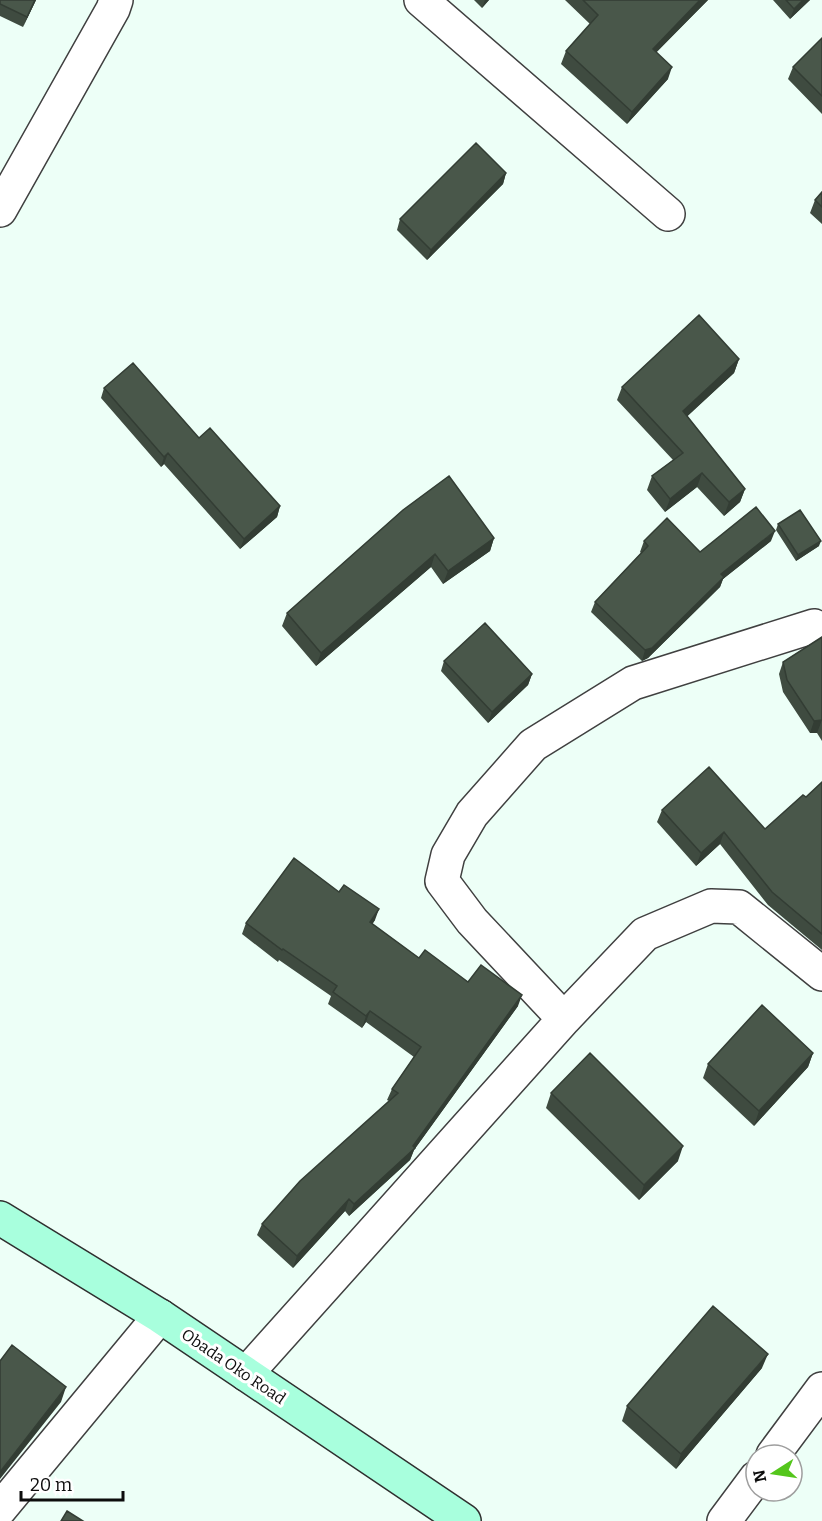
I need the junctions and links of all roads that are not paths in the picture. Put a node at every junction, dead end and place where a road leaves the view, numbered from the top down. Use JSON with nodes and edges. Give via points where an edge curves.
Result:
{"nodes":[{"id":1,"x":116,"y":0,"type":"edge"},
{"id":2,"x":421,"y":0,"type":"edge"},
{"id":3,"x":0,"y":210,"type":"edge"},
{"id":4,"x":668,"y":214,"type":"dead end"},
{"id":5,"x":814,"y":626,"type":"dead end"},
{"id":6,"x":822,"y":974,"type":"edge"},
{"id":7,"x":564,"y":1019,"type":"junction"},
{"id":8,"x":0,"y":1218,"type":"edge"},
{"id":9,"x":160,"y":1316,"type":"junction"},
{"id":10,"x":246,"y":1374,"type":"junction"},
{"id":11,"x":822,"y":1389,"type":"edge"},
{"id":12,"x":782,"y":1443,"type":"edge"},
{"id":13,"x":744,"y":1494,"type":"edge"},
{"id":14,"x":0,"y":1509,"type":"edge"},
{"id":15,"x":465,"y":1521,"type":"edge"},
{"id":16,"x":724,"y":1521,"type":"edge"}],
"edges":[{"from":1,"to":3,"type":"street"},
{"from":2,"to":4,"type":"street"},
{"from":5,"to":7,"type":"street","via":[[633,682],[532,745],[472,814],[448,855],[442,881],[472,921]]},
{"from":6,"to":7,"type":"street","via":[[739,907],[711,906],[645,934]]},
{"from":7,"to":10,"type":"street"},
{"from":8,"to":9,"type":"main road","name":"Obada Oko Road"},
{"from":9,"to":10,"type":"main road","name":"Obada Oko Road"},
{"from":9,"to":14,"type":"street"},
{"from":10,"to":15,"type":"main road","name":"Obada Oko Road"},
{"from":11,"to":12,"type":"street"},
{"from":13,"to":16,"type":"street"}]}
